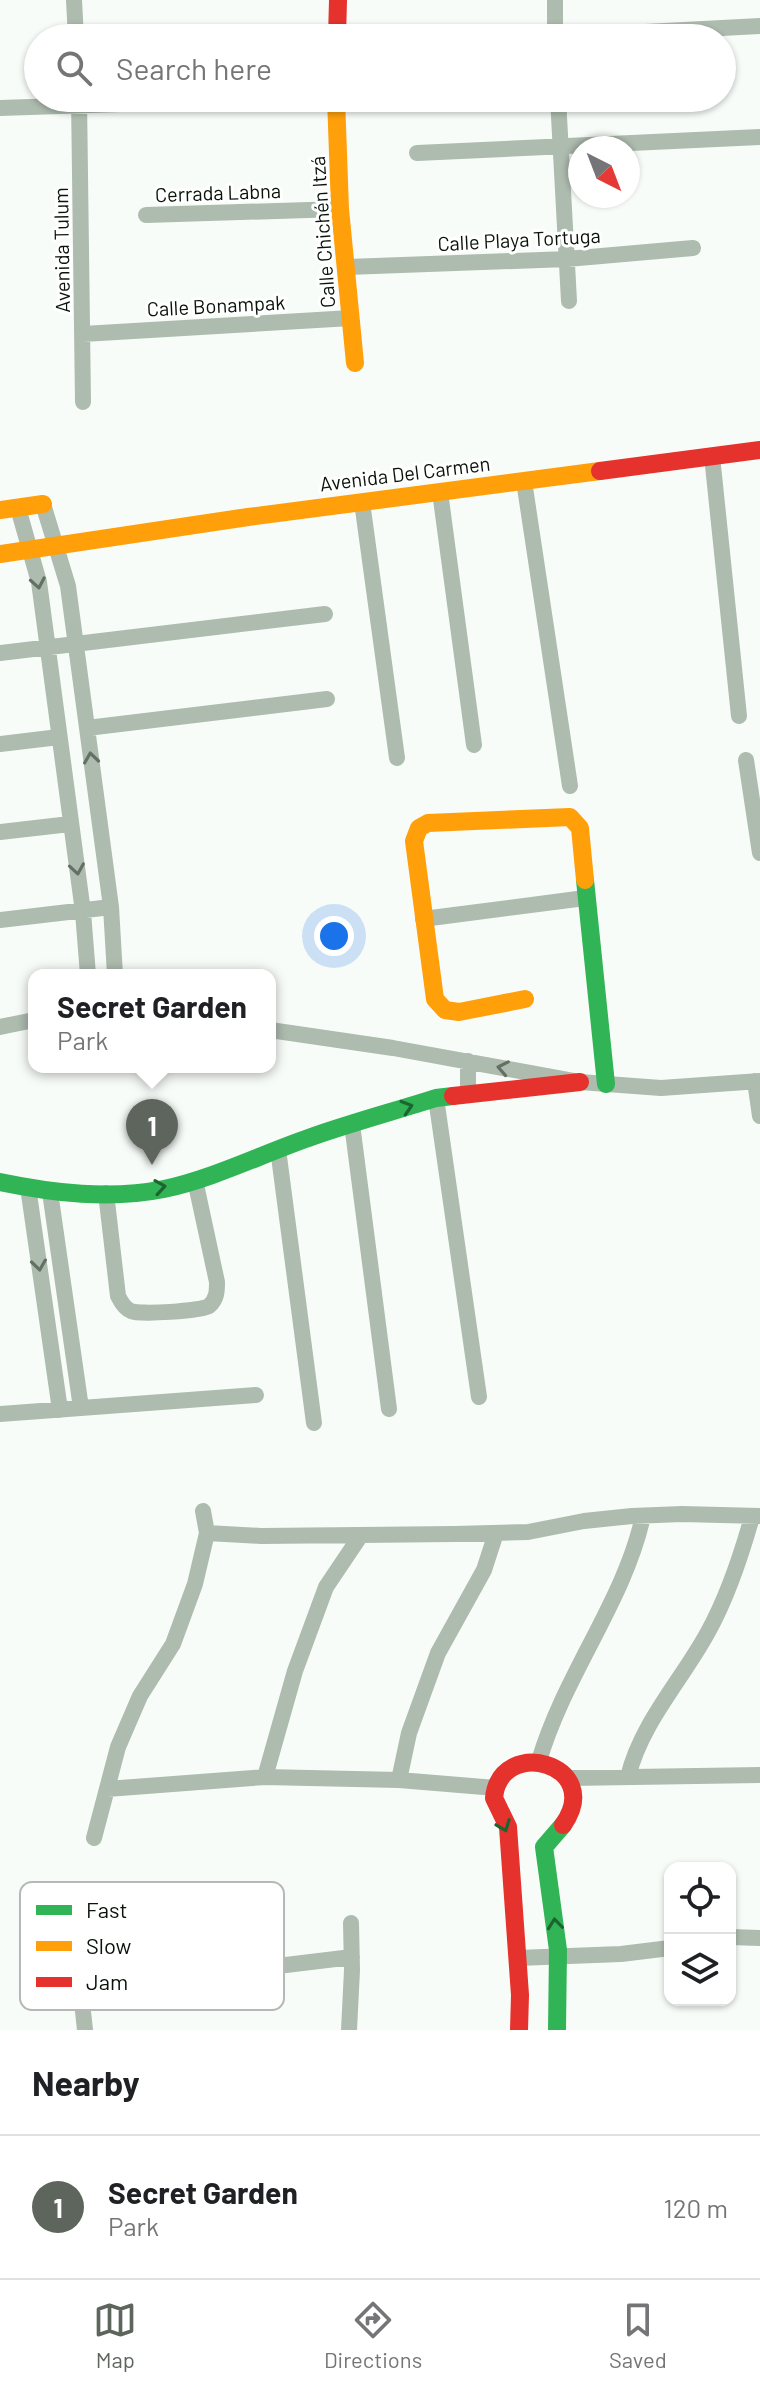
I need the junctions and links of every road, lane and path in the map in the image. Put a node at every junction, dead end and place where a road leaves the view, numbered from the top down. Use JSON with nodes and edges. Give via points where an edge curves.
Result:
{"nodes":[{"id":1,"x":74,"y":0,"type":"edge"},
{"id":2,"x":338,"y":0,"type":"edge"},
{"id":3,"x":555,"y":0,"type":"edge"},
{"id":4,"x":75,"y":24,"type":"edge"},
{"id":5,"x":337,"y":24,"type":"edge"},
{"id":6,"x":555,"y":24,"type":"edge"},
{"id":7,"x":760,"y":26,"type":"edge"},
{"id":8,"x":736,"y":27,"type":"edge"},
{"id":9,"x":24,"y":106,"type":"edge"},
{"id":10,"x":0,"y":108,"type":"edge"},
{"id":11,"x":80,"y":112,"type":"edge"},
{"id":12,"x":337,"y":112,"type":"edge"},
{"id":13,"x":559,"y":112,"type":"edge"},
{"id":14,"x":760,"y":137,"type":"edge"},
{"id":15,"x":560,"y":147,"type":"junction"},
{"id":16,"x":417,"y":153,"type":"dead end"},
{"id":17,"x":340,"y":209,"type":"junction"},
{"id":18,"x":146,"y":215,"type":"dead end"},
{"id":19,"x":693,"y":248,"type":"dead end"},
{"id":20,"x":567,"y":259,"type":"junction"},
{"id":21,"x":347,"y":267,"type":"junction"},
{"id":22,"x":569,"y":301,"type":"dead end"},
{"id":23,"x":351,"y":318,"type":"junction"},
{"id":24,"x":83,"y":334,"type":"junction"},
{"id":25,"x":355,"y":363,"type":"dead end"},
{"id":26,"x":83,"y":402,"type":"dead end"},
{"id":27,"x":760,"y":450,"type":"edge"},
{"id":28,"x":712,"y":456,"type":"junction"},
{"id":29,"x":524,"y":481,"type":"junction"},
{"id":30,"x":440,"y":492,"type":"junction"},
{"id":31,"x":362,"y":502,"type":"junction"},
{"id":32,"x":43,"y":504,"type":"joint"},
{"id":33,"x":9,"y":509,"type":"edge"},
{"id":34,"x":56,"y":546,"type":"junction"},
{"id":35,"x":31,"y":550,"type":"junction"},
{"id":36,"x":0,"y":554,"type":"edge"},
{"id":37,"x":325,"y":614,"type":"dead end"},
{"id":38,"x":76,"y":645,"type":"junction"},
{"id":39,"x":47,"y":648,"type":"junction"},
{"id":40,"x":0,"y":653,"type":"edge"},
{"id":41,"x":327,"y":699,"type":"dead end"},
{"id":42,"x":739,"y":716,"type":"dead end"},
{"id":43,"x":87,"y":728,"type":"junction"},
{"id":44,"x":59,"y":737,"type":"junction"},
{"id":45,"x":0,"y":744,"type":"edge"},
{"id":46,"x":474,"y":745,"type":"dead end"},
{"id":47,"x":397,"y":758,"type":"dead end"},
{"id":48,"x":746,"y":760,"type":"dead end"},
{"id":49,"x":570,"y":786,"type":"dead end"},
{"id":50,"x":70,"y":824,"type":"junction"},
{"id":51,"x":0,"y":832,"type":"edge"},
{"id":52,"x":760,"y":853,"type":"edge"},
{"id":53,"x":585,"y":898,"type":"junction"},
{"id":54,"x":111,"y":907,"type":"junction"},
{"id":55,"x":83,"y":912,"type":"junction"},
{"id":56,"x":423,"y":919,"type":"junction"},
{"id":57,"x":0,"y":920,"type":"edge"},
{"id":58,"x":88,"y":969,"type":"edge"},
{"id":59,"x":115,"y":969,"type":"edge"},
{"id":60,"x":525,"y":999,"type":"dead end"},
{"id":61,"x":28,"y":1021,"type":"edge"},
{"id":62,"x":0,"y":1027,"type":"edge"},
{"id":63,"x":276,"y":1031,"type":"edge"},
{"id":64,"x":468,"y":1061,"type":"junction"},
{"id":65,"x":757,"y":1081,"type":"edge"},
{"id":66,"x":580,"y":1082,"type":"junction"},
{"id":67,"x":606,"y":1084,"type":"junction"},
{"id":68,"x":468,"y":1093,"type":"junction"},
{"id":69,"x":436,"y":1098,"type":"junction"},
{"id":70,"x":760,"y":1116,"type":"edge"},
{"id":71,"x":352,"y":1124,"type":"junction"},
{"id":72,"x":278,"y":1149,"type":"junction"},
{"id":73,"x":195,"y":1180,"type":"junction"},
{"id":74,"x":0,"y":1182,"type":"edge"},
{"id":75,"x":28,"y":1187,"type":"junction"},
{"id":76,"x":50,"y":1192,"type":"junction"},
{"id":77,"x":106,"y":1193,"type":"junction"},
{"id":78,"x":256,"y":1395,"type":"dead end"},
{"id":79,"x":479,"y":1397,"type":"dead end"},
{"id":80,"x":81,"y":1408,"type":"junction"},
{"id":81,"x":389,"y":1409,"type":"dead end"},
{"id":82,"x":60,"y":1410,"type":"junction"},
{"id":83,"x":0,"y":1414,"type":"edge"},
{"id":84,"x":314,"y":1423,"type":"dead end"},
{"id":85,"x":203,"y":1511,"type":"dead end"},
{"id":86,"x":643,"y":1516,"type":"junction"},
{"id":87,"x":756,"y":1516,"type":"edge"},
{"id":88,"x":207,"y":1533,"type":"junction"},
{"id":89,"x":496,"y":1533,"type":"junction"},
{"id":90,"x":361,"y":1535,"type":"junction"},
{"id":91,"x":539,"y":1761,"type":"junction"},
{"id":92,"x":760,"y":1775,"type":"edge"},
{"id":93,"x":265,"y":1777,"type":"junction"},
{"id":94,"x":628,"y":1777,"type":"junction"},
{"id":95,"x":569,"y":1778,"type":"junction"},
{"id":96,"x":399,"y":1780,"type":"junction"},
{"id":97,"x":496,"y":1788,"type":"junction"},
{"id":98,"x":107,"y":1789,"type":"junction"},
{"id":99,"x":94,"y":1838,"type":"dead end"},
{"id":100,"x":351,"y":1923,"type":"dead end"},
{"id":101,"x":736,"y":1937,"type":"edge"},
{"id":102,"x":760,"y":1938,"type":"edge"},
{"id":103,"x":664,"y":1949,"type":"edge"},
{"id":104,"x":352,"y":1957,"type":"junction"},
{"id":105,"x":558,"y":1957,"type":"junction"},
{"id":106,"x":518,"y":1958,"type":"junction"},
{"id":107,"x":284,"y":1965,"type":"edge"},
{"id":108,"x":83,"y":2010,"type":"edge"},
{"id":109,"x":85,"y":2030,"type":"edge"},
{"id":110,"x":349,"y":2030,"type":"edge"},
{"id":111,"x":519,"y":2030,"type":"edge"},
{"id":112,"x":557,"y":2030,"type":"edge"}],
"edges":[{"from":1,"to":4,"type":"street"},
{"from":2,"to":5,"type":"street"},
{"from":3,"to":6,"type":"street"},
{"from":7,"to":8,"type":"street"},
{"from":9,"to":10,"type":"street"},
{"from":11,"to":24,"type":"street","name":"Avenida Tulum"},
{"from":12,"to":17,"type":"street","name":"Calle Chichén Itzá"},
{"from":13,"to":15,"type":"street"},
{"from":14,"to":15,"type":"street"},
{"from":15,"to":16,"type":"street"},
{"from":15,"to":20,"type":"street"},
{"from":17,"to":18,"type":"street","name":"Cerrada Labna"},
{"from":17,"to":21,"type":"street","name":"Calle Chichén Itzá"},
{"from":19,"to":20,"type":"street","name":"Calle Playa Tortuga"},
{"from":20,"to":21,"type":"street","name":"Calle Playa Tortuga"},
{"from":20,"to":22,"type":"street"},
{"from":21,"to":23,"type":"street","name":"Calle Chichén Itzá"},
{"from":23,"to":24,"type":"street","name":"Calle Bonampak"},
{"from":23,"to":25,"type":"street","name":"Calle Chichén Itzá"},
{"from":24,"to":26,"type":"street","name":"Avenida Tulum"},
{"from":27,"to":28,"type":"street","name":"Avenida Del Carmen"},
{"from":28,"to":29,"type":"street","name":"Avenida Del Carmen"},
{"from":28,"to":42,"type":"street"},
{"from":29,"to":30,"type":"street","name":"Avenida Del Carmen"},
{"from":29,"to":49,"type":"street"},
{"from":30,"to":31,"type":"street","name":"Avenida Del Carmen"},
{"from":30,"to":46,"type":"street"},
{"from":31,"to":34,"type":"street","name":"Avenida Del Carmen"},
{"from":31,"to":47,"type":"street"},
{"from":32,"to":33,"type":"street"},
{"from":32,"to":34,"type":"street"},
{"from":33,"to":35,"type":"street"},
{"from":34,"to":35,"type":"street","name":"Avenida Del Carmen"},
{"from":34,"to":38,"type":"street"},
{"from":35,"to":36,"type":"street","name":"Avenida Del Carmen"},
{"from":35,"to":39,"type":"street","one_way":true},
{"from":37,"to":38,"type":"street"},
{"from":38,"to":39,"type":"street"},
{"from":38,"to":43,"type":"street"},
{"from":39,"to":40,"type":"street"},
{"from":39,"to":44,"type":"street"},
{"from":41,"to":43,"type":"street"},
{"from":54,"to":43,"type":"street","one_way":true},
{"from":44,"to":45,"type":"street"},
{"from":44,"to":50,"type":"street"},
{"from":48,"to":52,"type":"street"},
{"from":50,"to":51,"type":"street"},
{"from":50,"to":55,"type":"street","one_way":true},
{"from":53,"to":56,"type":"street"},
{"from":53,"to":56,"type":"street","via":[[580,828],[573,818],[428,823],[419,828],[414,841]]},
{"from":53,"to":67,"type":"street"},
{"from":54,"to":55,"type":"street"},
{"from":54,"to":59,"type":"street"},
{"from":55,"to":57,"type":"street"},
{"from":55,"to":58,"type":"street"},
{"from":56,"to":60,"type":"street","via":[[435,999],[441,1007],[459,1012]]},
{"from":61,"to":62,"type":"street"},
{"from":63,"to":64,"type":"street"},
{"from":66,"to":64,"type":"street","one_way":true},
{"from":64,"to":68,"type":"street"},
{"from":65,"to":67,"type":"street","via":[[661,1088]]},
{"from":65,"to":70,"type":"street"},
{"from":66,"to":67,"type":"street"},
{"from":66,"to":68,"type":"street"},
{"from":68,"to":69,"type":"street"},
{"from":71,"to":69,"type":"street","one_way":true},
{"from":69,"to":79,"type":"street"},
{"from":71,"to":72,"type":"street"},
{"from":71,"to":81,"type":"street"},
{"from":72,"to":73,"type":"street"},
{"from":72,"to":84,"type":"street"},
{"from":77,"to":73,"type":"street","one_way":true,"via":[[162,1189]]},
{"from":73,"to":77,"type":"street","via":[[217,1294],[202,1309],[135,1313],[123,1305]]},
{"from":74,"to":75,"type":"street"},
{"from":75,"to":76,"type":"street"},
{"from":75,"to":82,"type":"street","one_way":true},
{"from":76,"to":77,"type":"street"},
{"from":76,"to":80,"type":"street"},
{"from":78,"to":80,"type":"street"},
{"from":80,"to":82,"type":"street"},
{"from":82,"to":83,"type":"street"},
{"from":85,"to":88,"type":"street"},
{"from":86,"to":87,"type":"street"},
{"from":86,"to":89,"type":"street"},
{"from":86,"to":91,"type":"street","via":[[638,1541],[569,1684]]},
{"from":87,"to":94,"type":"street","via":[[708,1632],[662,1704]]},
{"from":88,"to":90,"type":"street"},
{"from":88,"to":98,"type":"street","via":[[173,1644],[140,1696]]},
{"from":89,"to":90,"type":"street"},
{"from":89,"to":96,"type":"street","via":[[484,1570],[438,1653],[409,1733]]},
{"from":90,"to":93,"type":"street","via":[[326,1587]]},
{"from":91,"to":95,"type":"street"},
{"from":91,"to":97,"type":"street","via":[[515,1766]]},
{"from":92,"to":94,"type":"street"},
{"from":93,"to":96,"type":"street"},
{"from":93,"to":98,"type":"street"},
{"from":94,"to":95,"type":"street"},
{"from":105,"to":95,"type":"street","one_way":true,"via":[[544,1847],[571,1812]]},
{"from":96,"to":97,"type":"street"},
{"from":97,"to":106,"type":"street","one_way":true,"via":[[498,1811],[508,1827]]},
{"from":98,"to":99,"type":"street"},
{"from":100,"to":104,"type":"street"},
{"from":101,"to":102,"type":"street"},
{"from":103,"to":105,"type":"street"},
{"from":104,"to":107,"type":"street"},
{"from":104,"to":110,"type":"street"},
{"from":105,"to":106,"type":"street"},
{"from":105,"to":112,"type":"street"},
{"from":106,"to":111,"type":"street"},
{"from":108,"to":109,"type":"street"}]}
